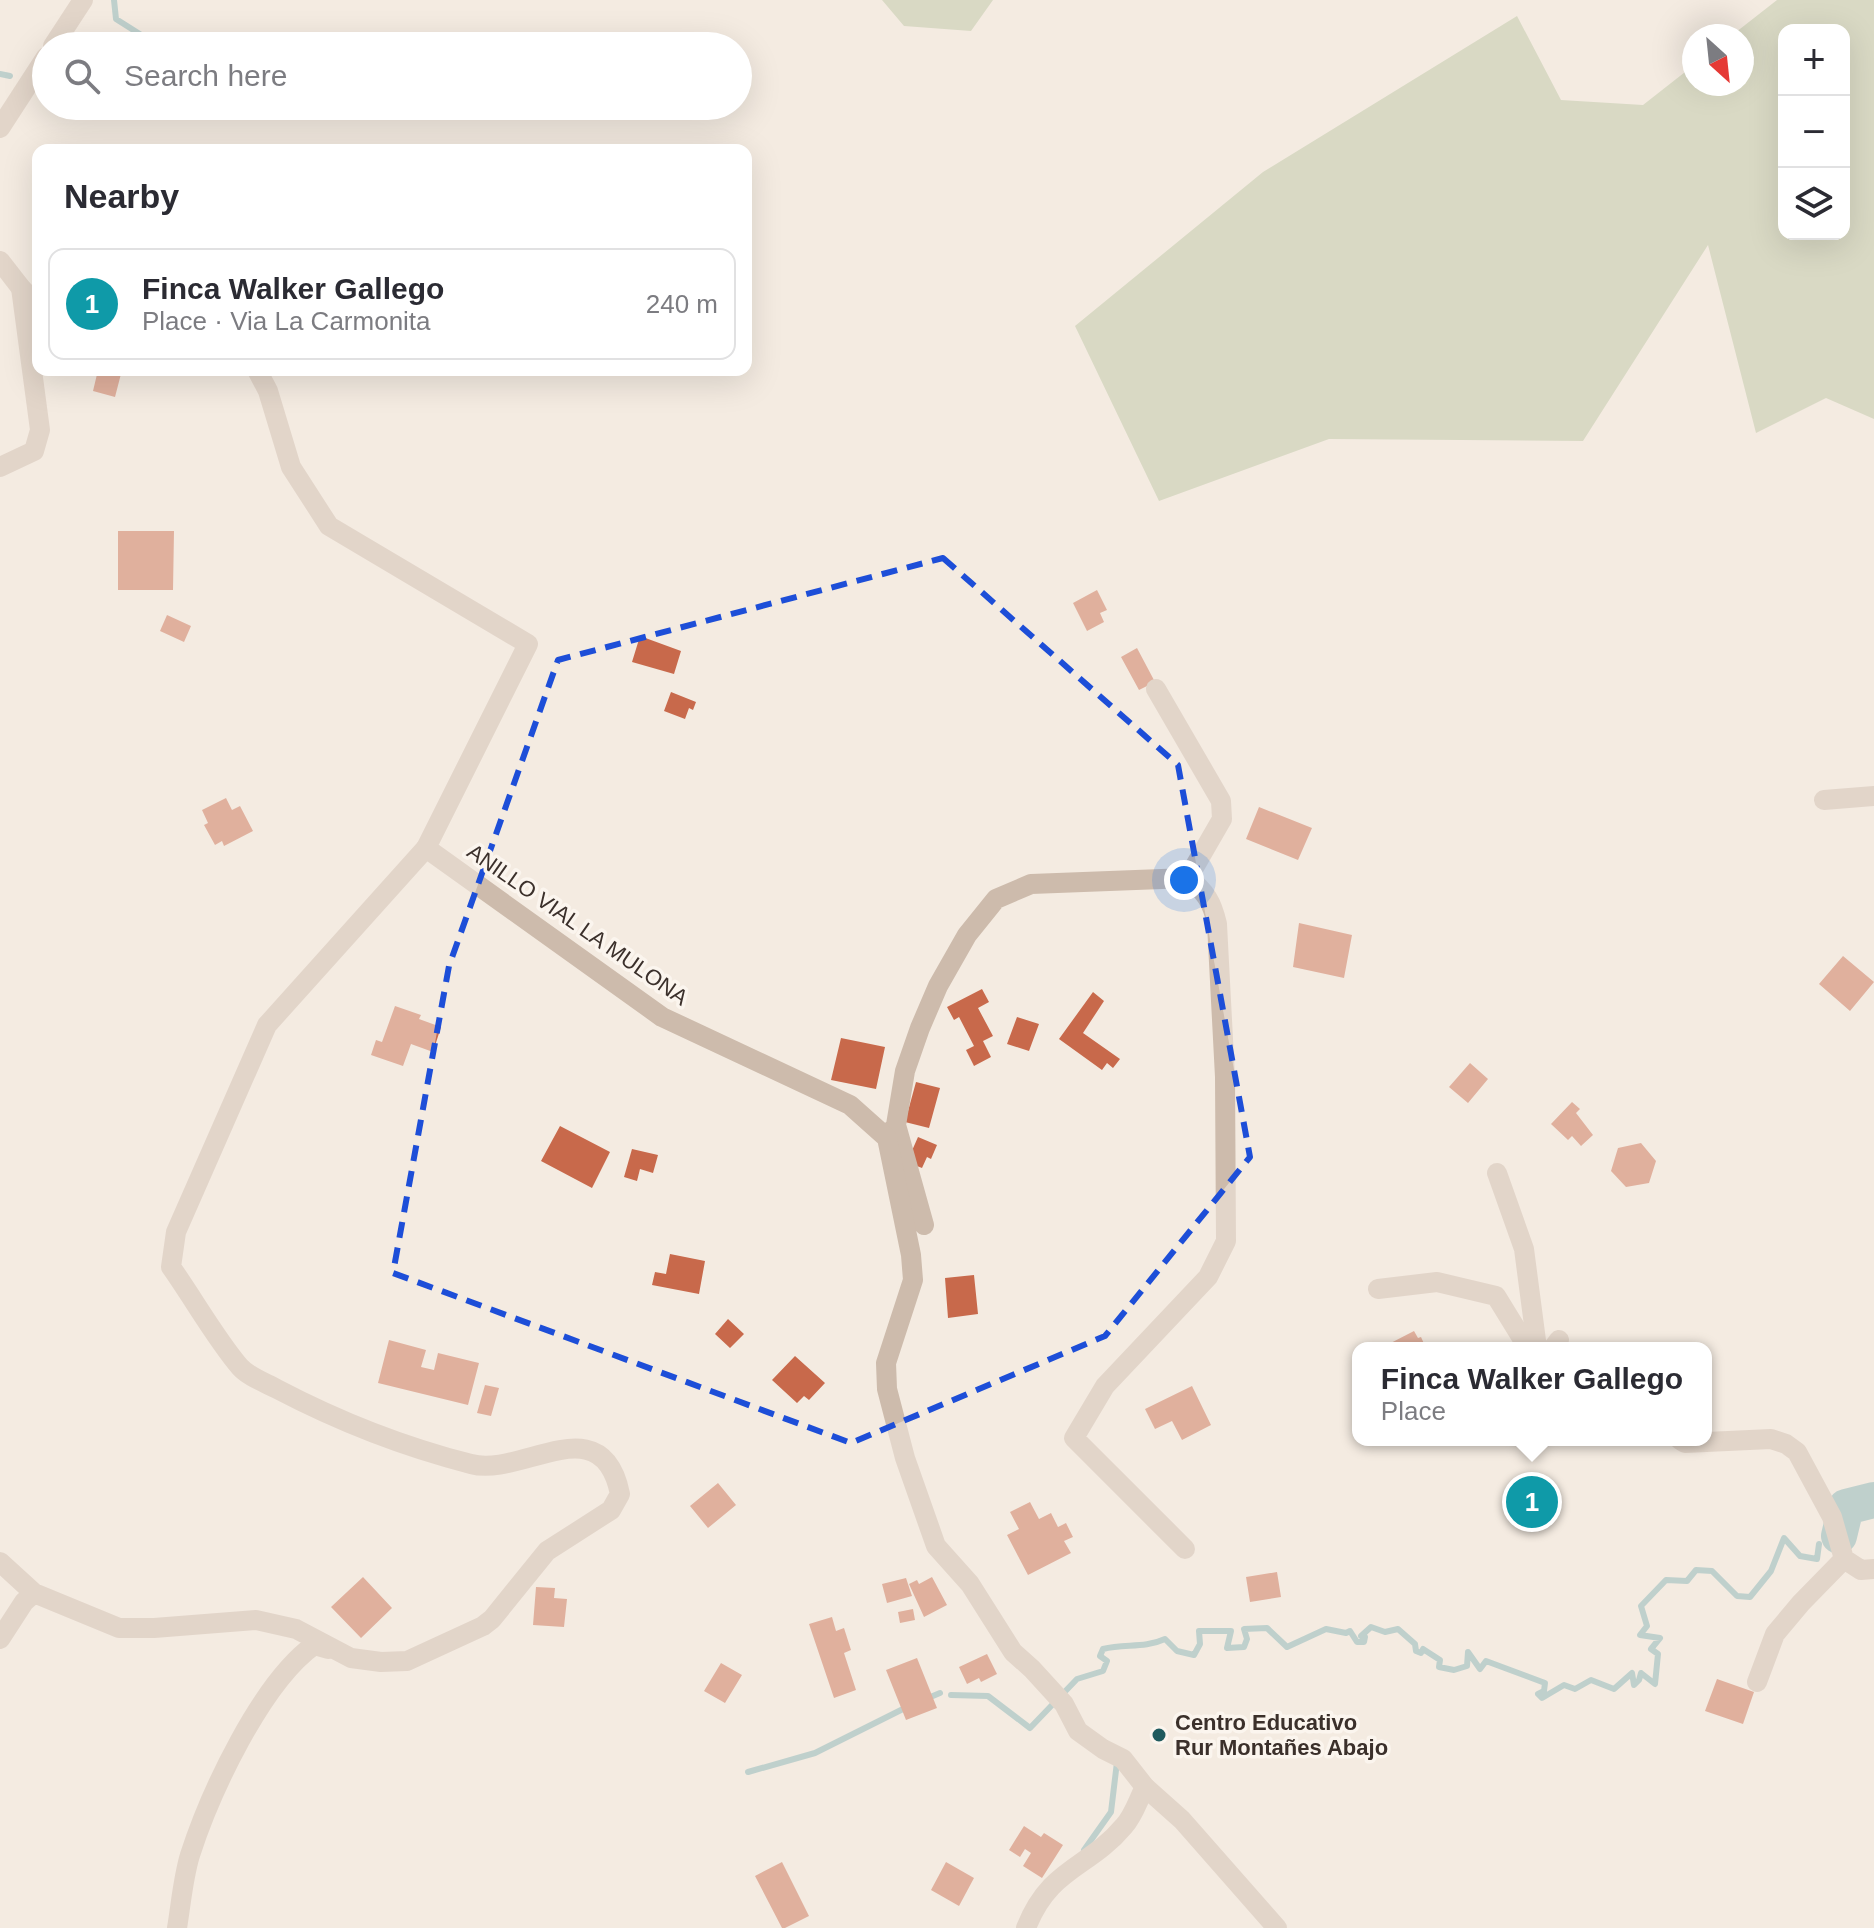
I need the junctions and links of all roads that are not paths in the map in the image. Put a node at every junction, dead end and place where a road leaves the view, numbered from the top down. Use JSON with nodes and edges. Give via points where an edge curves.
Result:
{"nodes":[{"id":1,"x":83,"y":0,"type":"edge"},
{"id":2,"x":62,"y":32,"type":"edge"},
{"id":3,"x":32,"y":79,"type":"edge"},
{"id":4,"x":0,"y":128,"type":"edge"},
{"id":5,"x":0,"y":261,"type":"edge"},
{"id":6,"x":21,"y":288,"type":"junction"},
{"id":7,"x":32,"y":299,"type":"edge"},
{"id":8,"x":32,"y":370,"type":"edge"},
{"id":9,"x":33,"y":376,"type":"edge"},
{"id":10,"x":260,"y":376,"type":"edge"},
{"id":11,"x":0,"y":467,"type":"edge"},
{"id":12,"x":1156,"y":689,"type":"dead end"},
{"id":13,"x":1874,"y":796,"type":"edge"},
{"id":14,"x":1824,"y":800,"type":"dead end"},
{"id":15,"x":426,"y":848,"type":"junction"},
{"id":16,"x":1188,"y":878,"type":"junction"},
{"id":17,"x":891,"y":1132,"type":"junction"},
{"id":18,"x":1497,"y":1173,"type":"dead end"},
{"id":19,"x":924,"y":1225,"type":"dead end"},
{"id":20,"x":1378,"y":1289,"type":"dead end"},
{"id":21,"x":1524,"y":1342,"type":"edge"},
{"id":22,"x":1536,"y":1342,"type":"edge"},
{"id":23,"x":1712,"y":1442,"type":"edge"},
{"id":24,"x":1185,"y":1549,"type":"dead end"},
{"id":25,"x":1844,"y":1559,"type":"junction"},
{"id":26,"x":0,"y":1562,"type":"edge"},
{"id":27,"x":1874,"y":1569,"type":"edge"},
{"id":28,"x":34,"y":1593,"type":"junction"},
{"id":29,"x":0,"y":1639,"type":"edge"},
{"id":30,"x":334,"y":1651,"type":"junction"},
{"id":31,"x":1757,"y":1682,"type":"dead end"},
{"id":32,"x":1145,"y":1787,"type":"junction"},
{"id":33,"x":177,"y":1928,"type":"edge"},
{"id":34,"x":1026,"y":1928,"type":"edge"},
{"id":35,"x":1277,"y":1928,"type":"edge"}],
"edges":[{"from":1,"to":2,"type":"street"},
{"from":3,"to":4,"type":"street"},
{"from":5,"to":6,"type":"street"},
{"from":6,"to":7,"type":"street"},
{"from":6,"to":8,"type":"street"},
{"from":9,"to":11,"type":"street","via":[[40,430],[34,451]]},
{"from":10,"to":15,"type":"street","via":[[291,467],[329,526],[528,644]]},
{"from":12,"to":16,"type":"street","via":[[1221,801],[1222,819]]},
{"from":13,"to":14,"type":"street"},
{"from":15,"to":17,"type":"street","name":"ANILLO VIAL LA MULONA","via":[[662,1017],[850,1105]]},
{"from":15,"to":30,"type":"street","via":[[267,1025],[176,1232],[171,1267],[242,1370],[302,1402],[382,1437],[475,1466],[500,1466],[561,1448],[593,1453],[612,1467],[620,1494],[611,1510],[547,1551],[483,1626],[407,1661],[351,1658]]},
{"from":16,"to":17,"type":"street","via":[[1031,884],[996,899],[967,935],[938,986],[905,1071]]},
{"from":16,"to":24,"type":"street","via":[[1211,901],[1217,924],[1226,1241],[1208,1277],[1105,1386],[1074,1438]]},
{"from":17,"to":19,"type":"street"},
{"from":17,"to":32,"type":"street","via":[[913,1280],[886,1363],[887,1389],[936,1546],[970,1584],[1013,1652],[1064,1704],[1078,1731],[1123,1759]]},
{"from":18,"to":22,"type":"street","via":[[1524,1249]]},
{"from":20,"to":21,"type":"street","via":[[1437,1282],[1496,1296]]},
{"from":23,"to":25,"type":"street","via":[[1771,1439],[1797,1452],[1832,1517]]},
{"from":25,"to":27,"type":"street","via":[[1861,1570]]},
{"from":25,"to":31,"type":"street","via":[[1775,1634]]},
{"from":26,"to":28,"type":"street"},
{"from":28,"to":29,"type":"street"},
{"from":28,"to":30,"type":"street","via":[[119,1628],[256,1620],[296,1629]]},
{"from":30,"to":33,"type":"street","via":[[314,1645],[302,1654],[278,1680],[224,1768],[189,1858]]},
{"from":32,"to":34,"type":"street","via":[[1124,1826],[1057,1878]]},
{"from":32,"to":35,"type":"street","via":[[1182,1820]]}]}
